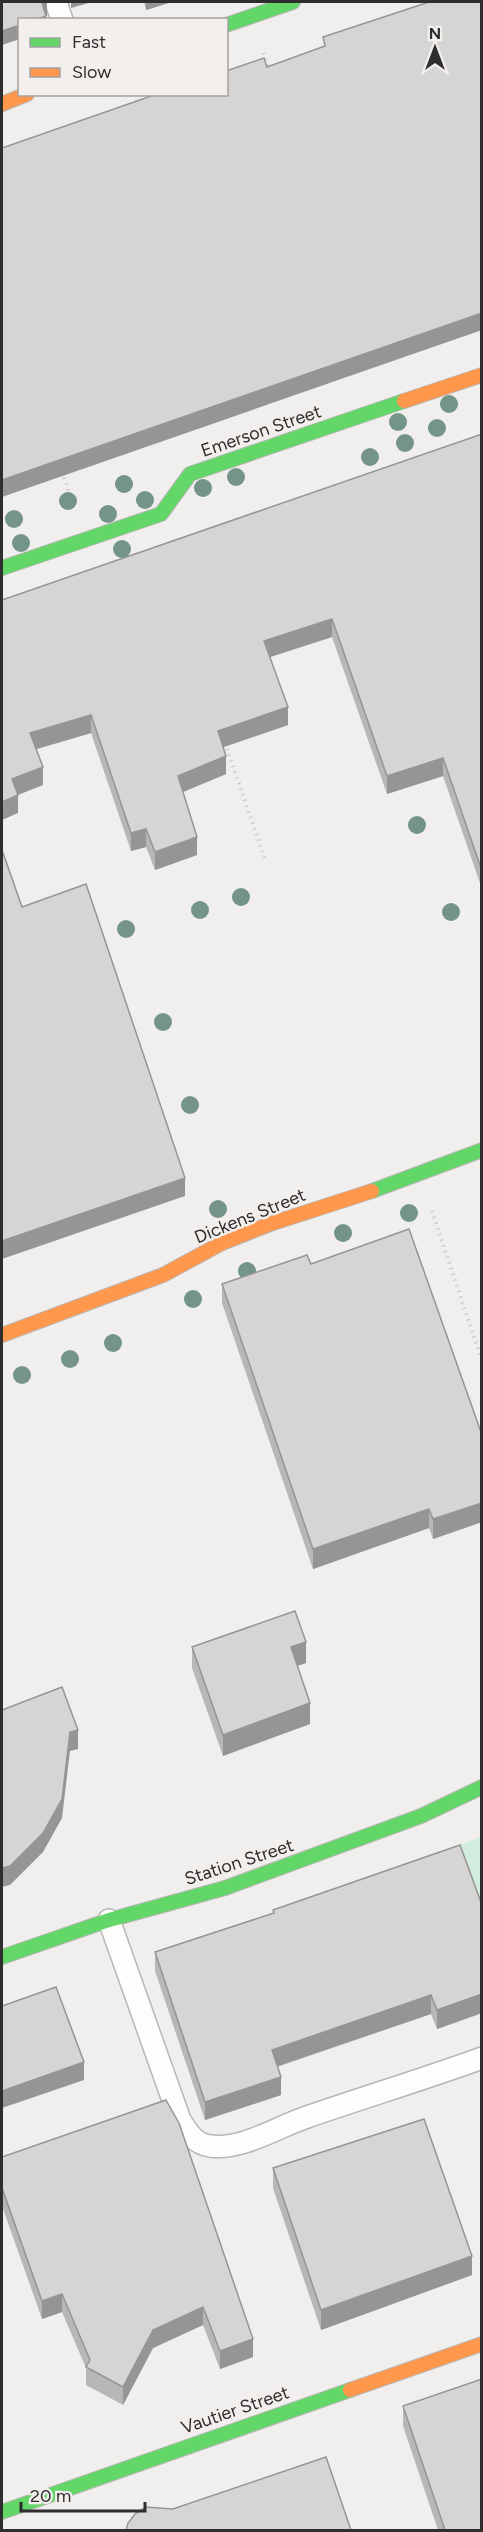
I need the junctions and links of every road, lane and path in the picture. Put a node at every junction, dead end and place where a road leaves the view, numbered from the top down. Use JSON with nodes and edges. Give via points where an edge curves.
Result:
{"nodes":[{"id":1,"x":56,"y":2,"type":"edge"},
{"id":2,"x":293,"y":2,"type":"edge"},
{"id":3,"x":250,"y":16,"type":"junction"},
{"id":4,"x":61,"y":18,"type":"edge"},
{"id":5,"x":228,"y":24,"type":"edge"},
{"id":6,"x":272,"y":77,"type":"edge"},
{"id":7,"x":22,"y":96,"type":"edge"},
{"id":8,"x":136,"y":96,"type":"edge"},
{"id":9,"x":2,"y":104,"type":"edge"},
{"id":10,"x":140,"y":110,"type":"edge"},
{"id":11,"x":482,"y":375,"type":"edge"},
{"id":12,"x":60,"y":466,"type":"edge"},
{"id":13,"x":86,"y":539,"type":"junction"},
{"id":14,"x":2,"y":568,"type":"edge"},
{"id":15,"x":224,"y":740,"type":"edge"},
{"id":16,"x":266,"y":862,"type":"dead end"},
{"id":17,"x":482,"y":1150,"type":"edge"},
{"id":18,"x":420,"y":1175,"type":"junction"},
{"id":19,"x":2,"y":1335,"type":"edge"},
{"id":20,"x":482,"y":1361,"type":"edge"},
{"id":21,"x":482,"y":1787,"type":"edge"},
{"id":22,"x":110,"y":1920,"type":"junction"},
{"id":23,"x":2,"y":1957,"type":"edge"},
{"id":24,"x":482,"y":2058,"type":"edge"},
{"id":25,"x":482,"y":2344,"type":"edge"},
{"id":26,"x":2,"y":2512,"type":"edge"}],
"edges":[{"from":1,"to":4,"type":"lane"},
{"from":2,"to":3,"type":"street"},
{"from":3,"to":5,"type":"street"},
{"from":3,"to":6,"type":"path"},
{"from":7,"to":9,"type":"street"},
{"from":8,"to":10,"type":"path"},
{"from":11,"to":13,"type":"street","name":"Emerson Street","via":[[190,474],[161,514]]},
{"from":12,"to":13,"type":"path"},
{"from":13,"to":14,"type":"street","name":"Emerson Street"},
{"from":15,"to":16,"type":"path"},
{"from":17,"to":18,"type":"street","name":"Dickens Street"},
{"from":18,"to":19,"type":"street","name":"Dickens Street","via":[[270,1224],[222,1243],[163,1275]]},
{"from":18,"to":20,"type":"path"},
{"from":21,"to":22,"type":"street","name":"Station Street","via":[[421,1816],[332,1850],[225,1888]]},
{"from":22,"to":23,"type":"street","name":"Station Street"},
{"from":22,"to":24,"type":"lane","via":[[180,2120],[199,2142],[211,2146],[244,2142]]},
{"from":25,"to":26,"type":"street","name":"Vautier Street"}]}
